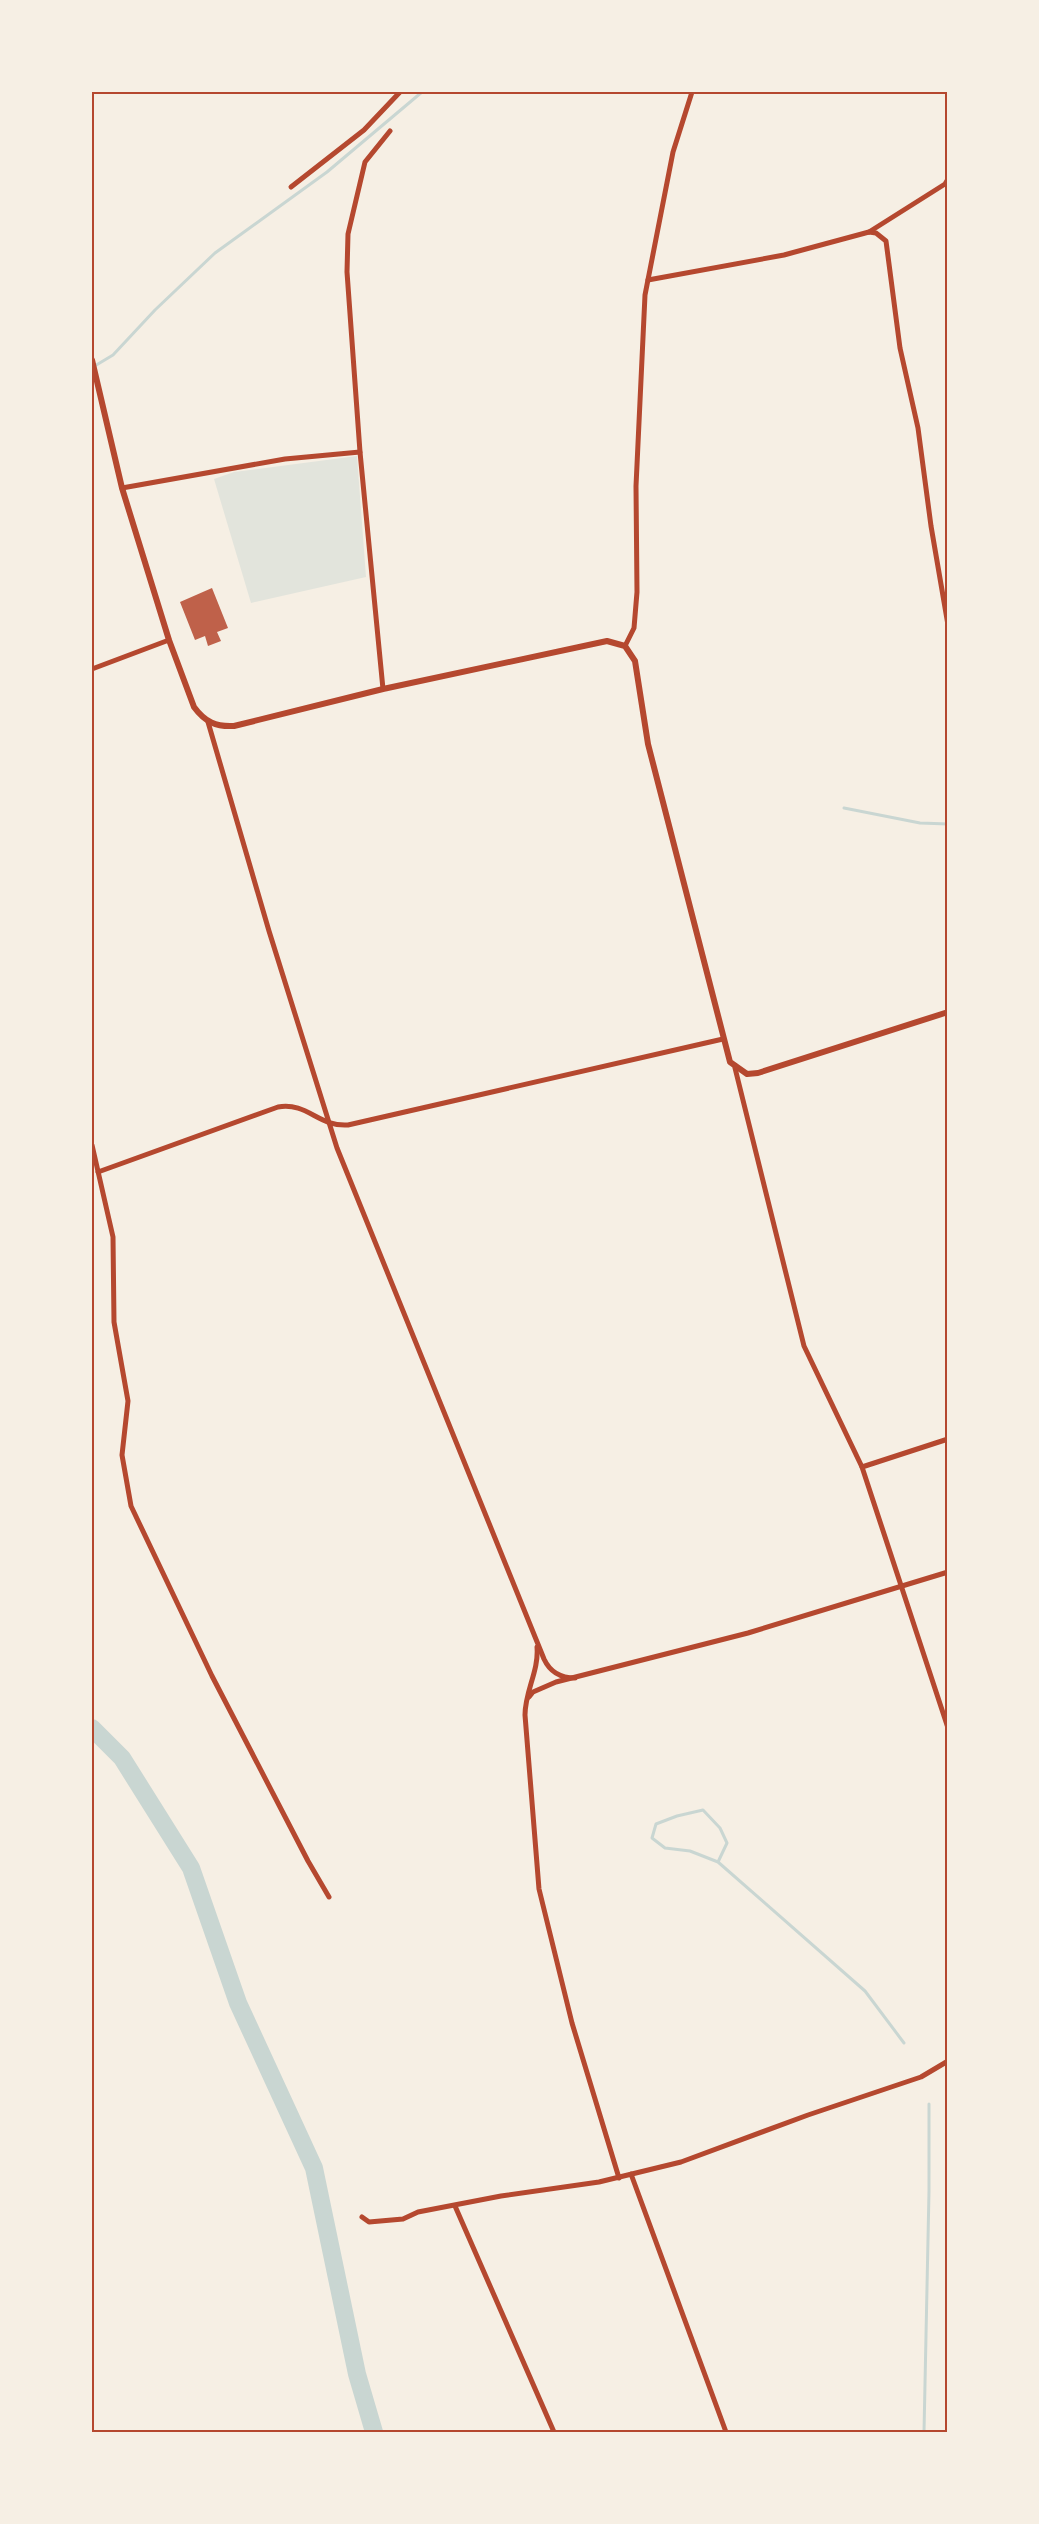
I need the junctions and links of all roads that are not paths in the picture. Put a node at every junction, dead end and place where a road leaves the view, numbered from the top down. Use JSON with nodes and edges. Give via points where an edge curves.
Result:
{"nodes":[{"id":1,"x":400,"y":92,"type":"edge"},
{"id":2,"x":693,"y":92,"type":"edge"},
{"id":3,"x":390,"y":131,"type":"dead end"},
{"id":4,"x":948,"y":179,"type":"edge"},
{"id":5,"x":291,"y":187,"type":"dead end"},
{"id":6,"x":869,"y":232,"type":"junction"},
{"id":7,"x":648,"y":280,"type":"junction"},
{"id":8,"x":92,"y":360,"type":"edge"},
{"id":9,"x":360,"y":452,"type":"junction"},
{"id":10,"x":122,"y":488,"type":"junction"},
{"id":11,"x":948,"y":625,"type":"edge"},
{"id":12,"x":168,"y":640,"type":"junction"},
{"id":13,"x":625,"y":646,"type":"junction"},
{"id":14,"x":92,"y":669,"type":"edge"},
{"id":15,"x":383,"y":689,"type":"junction"},
{"id":16,"x":208,"y":722,"type":"junction"},
{"id":17,"x":948,"y":1012,"type":"edge"},
{"id":18,"x":723,"y":1039,"type":"junction"},
{"id":19,"x":735,"y":1068,"type":"junction"},
{"id":20,"x":331,"y":1124,"type":"junction"},
{"id":21,"x":92,"y":1145,"type":"edge"},
{"id":22,"x":98,"y":1172,"type":"junction"},
{"id":23,"x":948,"y":1439,"type":"edge"},
{"id":24,"x":862,"y":1467,"type":"junction"},
{"id":25,"x":948,"y":1572,"type":"edge"},
{"id":26,"x":901,"y":1587,"type":"junction"},
{"id":27,"x":537,"y":1640,"type":"junction"},
{"id":28,"x":575,"y":1678,"type":"junction"},
{"id":29,"x":528,"y":1698,"type":"junction"},
{"id":30,"x":948,"y":1728,"type":"edge"},
{"id":31,"x":329,"y":1897,"type":"dead end"},
{"id":32,"x":948,"y":2061,"type":"edge"},
{"id":33,"x":632,"y":2174,"type":"junction"},
{"id":34,"x":619,"y":2178,"type":"junction"},
{"id":35,"x":455,"y":2206,"type":"junction"},
{"id":36,"x":362,"y":2217,"type":"dead end"},
{"id":37,"x":554,"y":2433,"type":"edge"},
{"id":38,"x":726,"y":2433,"type":"edge"}],
"edges":[{"from":1,"to":5,"type":"street","via":[[364,130]]},
{"from":2,"to":7,"type":"street","via":[[673,152]]},
{"from":3,"to":9,"type":"street","via":[[365,162],[348,234],[347,272]]},
{"from":4,"to":6,"type":"street"},
{"from":6,"to":7,"type":"street","via":[[784,255]]},
{"from":6,"to":11,"type":"street","via":[[882,236],[889,247],[900,348],[918,428]]},
{"from":7,"to":13,"type":"street","via":[[636,486],[637,592],[634,628]]},
{"from":8,"to":10,"type":"street"},
{"from":9,"to":10,"type":"street","via":[[285,459]]},
{"from":9,"to":15,"type":"street"},
{"from":10,"to":12,"type":"street"},
{"from":12,"to":14,"type":"street"},
{"from":12,"to":16,"type":"street","via":[[194,707]]},
{"from":13,"to":15,"type":"street","via":[[607,641]]},
{"from":13,"to":18,"type":"street","via":[[635,661],[648,744]]},
{"from":15,"to":16,"type":"street","via":[[234,726]]},
{"from":16,"to":20,"type":"street"},
{"from":17,"to":19,"type":"street","via":[[758,1073],[747,1074]]},
{"from":18,"to":19,"type":"street"},
{"from":18,"to":20,"type":"street","via":[[348,1125]]},
{"from":19,"to":24,"type":"street","via":[[804,1346]]},
{"from":20,"to":22,"type":"street","via":[[299,1107],[278,1107]]},
{"from":20,"to":27,"type":"street","via":[[337,1148]]},
{"from":21,"to":22,"type":"street"},
{"from":22,"to":31,"type":"street","via":[[114,1237],[114,1322],[128,1401],[122,1455],[130,1506],[212,1676]]},
{"from":23,"to":24,"type":"street"},
{"from":24,"to":26,"type":"street"},
{"from":25,"to":26,"type":"street"},
{"from":26,"to":28,"type":"street","via":[[748,1633]]},
{"from":26,"to":30,"type":"street"},
{"from":27,"to":28,"type":"street","via":[[553,1672]]},
{"from":27,"to":29,"type":"street","via":[[538,1661]]},
{"from":28,"to":29,"type":"street","via":[[544,1686]]},
{"from":29,"to":34,"type":"street","via":[[526,1741],[539,1889],[572,2023]]},
{"from":32,"to":33,"type":"street","via":[[892,2088],[681,2162]]},
{"from":33,"to":34,"type":"street"},
{"from":33,"to":38,"type":"street"},
{"from":34,"to":35,"type":"street"},
{"from":35,"to":36,"type":"street","via":[[379,2222]]},
{"from":35,"to":37,"type":"street"}]}
